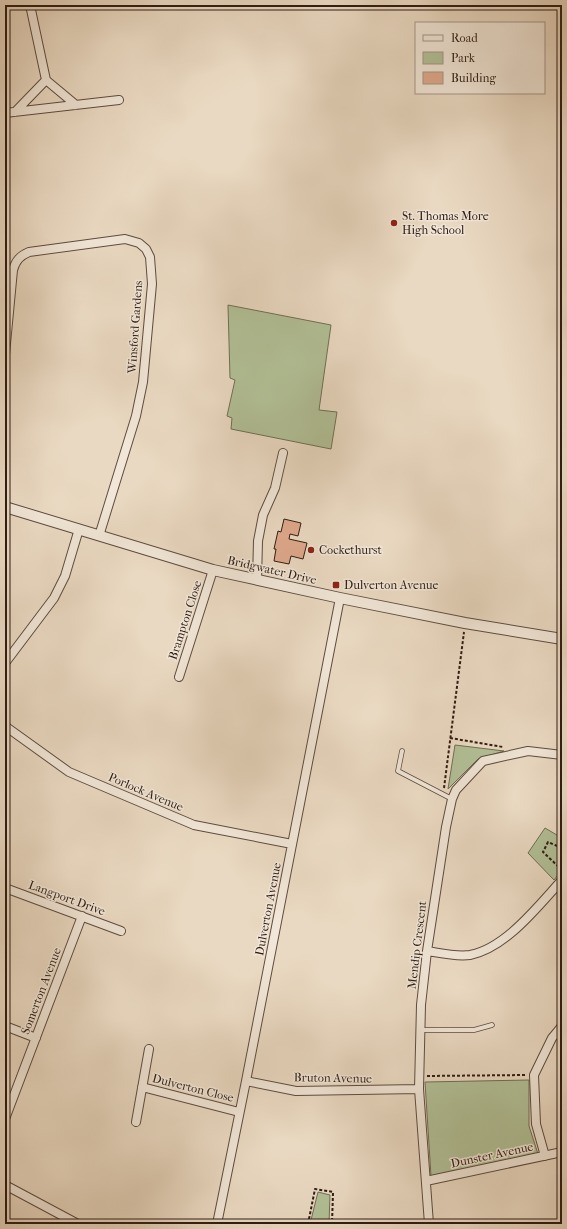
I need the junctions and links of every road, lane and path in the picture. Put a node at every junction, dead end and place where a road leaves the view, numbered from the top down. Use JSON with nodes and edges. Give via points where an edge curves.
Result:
{"nodes":[{"id":1,"x":30,"y":5,"type":"edge"},
{"id":2,"x":46,"y":80,"type":"junction"},
{"id":3,"x":119,"y":100,"type":"dead end"},
{"id":4,"x":76,"y":105,"type":"junction"},
{"id":5,"x":15,"y":112,"type":"junction"},
{"id":6,"x":5,"y":113,"type":"edge"},
{"id":7,"x":5,"y":354,"type":"edge"},
{"id":8,"x":282,"y":453,"type":"dead end"},
{"id":9,"x":5,"y":506,"type":"edge"},
{"id":10,"x":79,"y":529,"type":"junction"},
{"id":11,"x":99,"y":536,"type":"junction"},
{"id":12,"x":213,"y":570,"type":"junction"},
{"id":13,"x":257,"y":580,"type":"junction"},
{"id":14,"x":340,"y":598,"type":"junction"},
{"id":15,"x":465,"y":623,"type":"junction"},
{"id":16,"x":562,"y":638,"type":"edge"},
{"id":17,"x":5,"y":663,"type":"edge"},
{"id":18,"x":179,"y":677,"type":"dead end"},
{"id":19,"x":5,"y":726,"type":"edge"},
{"id":20,"x":450,"y":738,"type":"junction"},
{"id":21,"x":504,"y":747,"type":"dead end"},
{"id":22,"x":402,"y":751,"type":"dead end"},
{"id":23,"x":562,"y":755,"type":"edge"},
{"id":24,"x":452,"y":799,"type":"junction"},
{"id":25,"x":292,"y":844,"type":"junction"},
{"id":26,"x":562,"y":848,"type":"edge"},
{"id":27,"x":562,"y":870,"type":"edge"},
{"id":28,"x":562,"y":880,"type":"edge"},
{"id":29,"x":5,"y":888,"type":"edge"},
{"id":30,"x":82,"y":916,"type":"junction"},
{"id":31,"x":121,"y":931,"type":"dead end"},
{"id":32,"x":426,"y":951,"type":"junction"},
{"id":33,"x":492,"y":1025,"type":"dead end"},
{"id":34,"x":5,"y":1026,"type":"edge"},
{"id":35,"x":562,"y":1026,"type":"edge"},
{"id":36,"x":421,"y":1030,"type":"junction"},
{"id":37,"x":36,"y":1038,"type":"junction"},
{"id":38,"x":149,"y":1049,"type":"dead end"},
{"id":39,"x":534,"y":1075,"type":"junction"},
{"id":40,"x":420,"y":1076,"type":"junction"},
{"id":41,"x":246,"y":1081,"type":"junction"},
{"id":42,"x":142,"y":1087,"type":"junction"},
{"id":43,"x":419,"y":1088,"type":"junction"},
{"id":44,"x":239,"y":1112,"type":"junction"},
{"id":45,"x":5,"y":1119,"type":"edge"},
{"id":46,"x":136,"y":1122,"type":"dead end"},
{"id":47,"x":562,"y":1152,"type":"edge"},
{"id":48,"x":545,"y":1156,"type":"junction"},
{"id":49,"x":426,"y":1182,"type":"junction"},
{"id":50,"x":5,"y":1185,"type":"edge"},
{"id":51,"x":78,"y":1224,"type":"edge"},
{"id":52,"x":217,"y":1224,"type":"edge"},
{"id":53,"x":308,"y":1224,"type":"edge"},
{"id":54,"x":332,"y":1224,"type":"edge"},
{"id":55,"x":429,"y":1224,"type":"edge"}],
"edges":[{"from":1,"to":2,"type":"street"},
{"from":2,"to":4,"type":"street"},
{"from":2,"to":5,"type":"street"},
{"from":3,"to":4,"type":"street"},
{"from":4,"to":5,"type":"street"},
{"from":5,"to":6,"type":"street"},
{"from":7,"to":11,"type":"street","name":"Winsford Gardens","via":[[13,270],[21,256],[29,252],[125,240],[139,243],[146,249],[150,258],[152,284],[143,382],[136,416]]},
{"from":8,"to":13,"type":"street","via":[[275,488],[263,515],[258,541]]},
{"from":9,"to":10,"type":"street","name":"Bridgwater Drive"},
{"from":10,"to":11,"type":"street","name":"Bridgwater Drive"},
{"from":10,"to":17,"type":"street","via":[[65,576],[54,598]]},
{"from":11,"to":12,"type":"street","name":"Bridgwater Drive"},
{"from":12,"to":13,"type":"street","name":"Bridgwater Drive"},
{"from":12,"to":18,"type":"street","name":"Brampton Close"},
{"from":13,"to":14,"type":"street","name":"Bridgwater Drive"},
{"from":14,"to":15,"type":"street","name":"Bridgwater Drive"},
{"from":14,"to":25,"type":"street","name":"Dulverton Avenue"},
{"from":15,"to":16,"type":"street","name":"Bridgwater Drive"},
{"from":15,"to":20,"type":"path"},
{"from":19,"to":25,"type":"street","name":"Porlock Avenue","via":[[69,772],[194,825]]},
{"from":20,"to":21,"type":"path"},
{"from":20,"to":24,"type":"path","via":[[443,791]]},
{"from":22,"to":24,"type":"lane","via":[[398,771]]},
{"from":23,"to":24,"type":"street","name":"Mendip Crescent","via":[[528,751],[483,761],[456,790]]},
{"from":24,"to":32,"type":"street","name":"Mendip Crescent"},
{"from":25,"to":41,"type":"street","name":"Dulverton Avenue"},
{"from":26,"to":27,"type":"path","via":[[548,842],[543,852]]},
{"from":28,"to":32,"type":"street","via":[[515,929],[491,948],[469,955]]},
{"from":29,"to":30,"type":"street","name":"Langport Drive"},
{"from":30,"to":31,"type":"street","name":"Langport Drive"},
{"from":30,"to":37,"type":"street","name":"Somerton Avenue"},
{"from":32,"to":36,"type":"street","name":"Mendip Crescent"},
{"from":33,"to":36,"type":"lane","via":[[474,1030]]},
{"from":34,"to":37,"type":"street"},
{"from":35,"to":39,"type":"street","via":[[552,1038]]},
{"from":36,"to":40,"type":"street","name":"Mendip Crescent"},
{"from":37,"to":45,"type":"street","name":"Somerton Avenue"},
{"from":38,"to":42,"type":"street","name":"Dulverton Close"},
{"from":39,"to":40,"type":"path"},
{"from":39,"to":48,"type":"street","via":[[536,1124]]},
{"from":40,"to":43,"type":"street","name":"Mendip Crescent"},
{"from":41,"to":43,"type":"street","name":"Bruton Avenue","via":[[296,1091]]},
{"from":41,"to":44,"type":"street","name":"Dulverton Avenue"},
{"from":42,"to":44,"type":"street","name":"Dulverton Close"},
{"from":42,"to":46,"type":"street","name":"Dulverton Close"},
{"from":43,"to":49,"type":"street","name":"Mendip Crescent"},
{"from":44,"to":52,"type":"street","name":"Dulverton Avenue"},
{"from":47,"to":48,"type":"street","name":"Dunster Avenue"},
{"from":48,"to":49,"type":"street","name":"Dunster Avenue"},
{"from":49,"to":55,"type":"street","name":"Mendip Crescent"},
{"from":50,"to":51,"type":"street"},
{"from":53,"to":54,"type":"path","via":[[315,1189],[333,1192]]}]}
